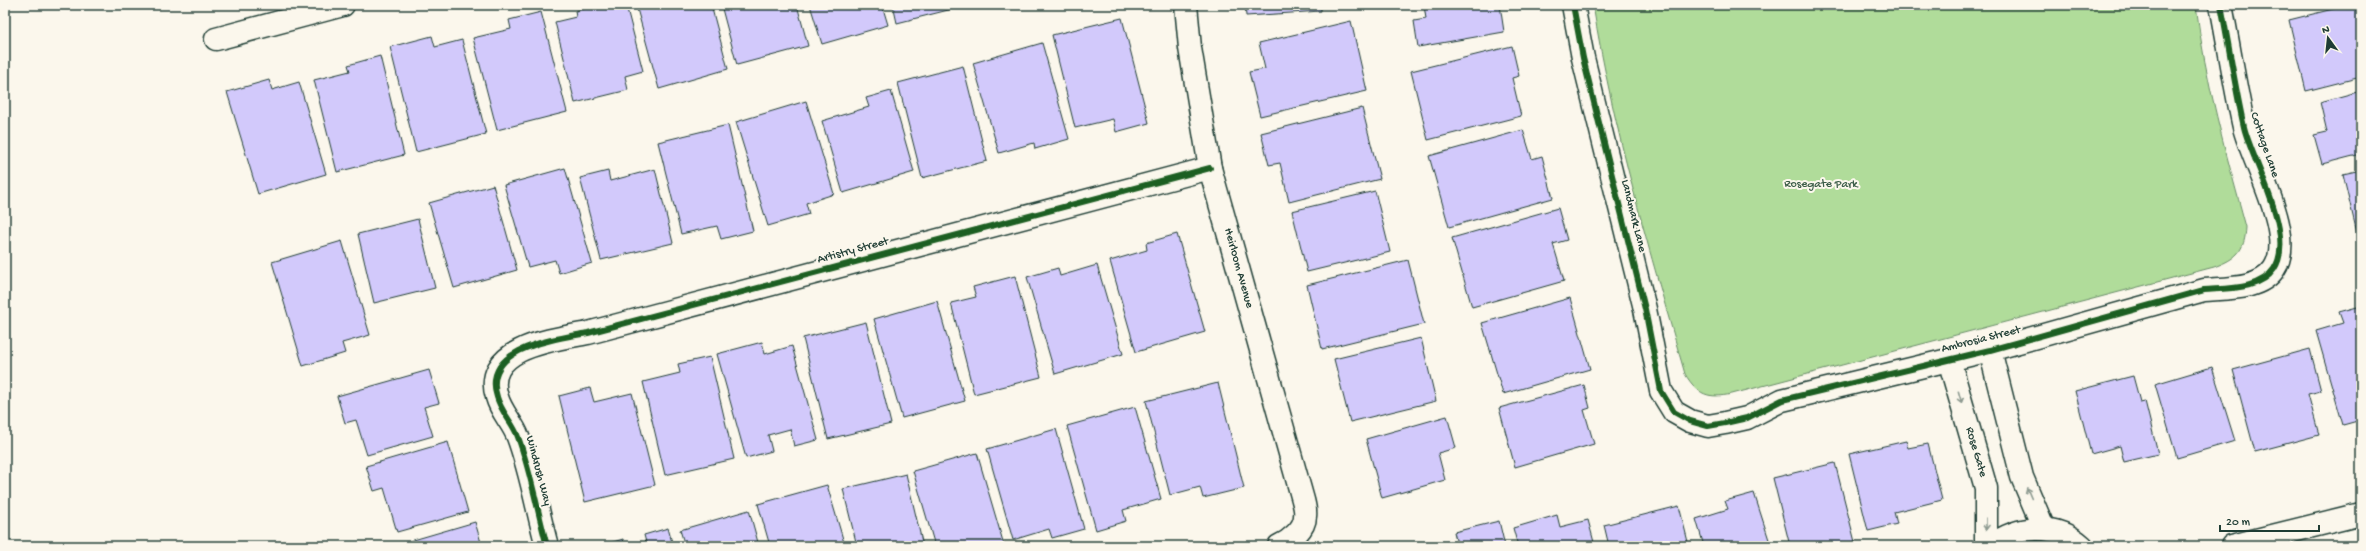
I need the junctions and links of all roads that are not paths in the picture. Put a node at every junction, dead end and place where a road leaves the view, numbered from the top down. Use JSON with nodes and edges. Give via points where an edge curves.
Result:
{"nodes":[{"id":1,"x":343,"y":5,"type":"edge"},
{"id":2,"x":1186,"y":5,"type":"edge"},
{"id":3,"x":1573,"y":5,"type":"edge"},
{"id":4,"x":2221,"y":5,"type":"edge"},
{"id":5,"x":216,"y":39,"type":"dead end"},
{"id":6,"x":1210,"y":168,"type":"junction"},
{"id":7,"x":2275,"y":268,"type":"joint"},
{"id":8,"x":1990,"y":350,"type":"junction"},
{"id":9,"x":1950,"y":360,"type":"junction"},
{"id":10,"x":504,"y":361,"type":"joint"},
{"id":11,"x":1690,"y":421,"type":"joint"},
{"id":12,"x":2361,"y":514,"type":"edge"},
{"id":13,"x":2044,"y":529,"type":"junction"},
{"id":14,"x":547,"y":546,"type":"edge"},
{"id":15,"x":1279,"y":546,"type":"edge"},
{"id":16,"x":1986,"y":546,"type":"edge"},
{"id":17,"x":1990,"y":546,"type":"edge"},
{"id":18,"x":2082,"y":546,"type":"edge"},
{"id":19,"x":2232,"y":546,"type":"edge"}],
"edges":[{"from":1,"to":5,"type":"street"},
{"from":2,"to":6,"type":"street","name":"Heirloom Avenue","via":[[1190,48]]},
{"from":3,"to":11,"type":"street","name":"Landmark Lane","via":[[1583,58],[1645,309],[1661,390],[1674,412]]},
{"from":4,"to":7,"type":"street","name":"Cottage Lane","via":[[2244,129],[2277,220],[2280,247]]},
{"from":6,"to":10,"type":"street","name":"Artistry Street","via":[[523,348]]},
{"from":6,"to":15,"type":"street","name":"Heirloom Avenue","via":[[1306,516],[1289,541]]},
{"from":7,"to":8,"type":"street","name":"Ambrosia Street","via":[[2260,281],[2240,287],[2204,290]]},
{"from":8,"to":9,"type":"street","name":"Ambrosia Street"},
{"from":13,"to":8,"type":"street","one_way":true,"via":[[2022,477]]},
{"from":9,"to":11,"type":"street","name":"Ambrosia Street","via":[[1782,400],[1747,418],[1708,426]]},
{"from":9,"to":16,"type":"street","name":"Rose Gate","one_way":true,"via":[[1986,488]]},
{"from":10,"to":14,"type":"street","name":"Windrush Way","via":[[495,377],[496,396],[518,436]]},
{"from":12,"to":19,"type":"street"},
{"from":13,"to":17,"type":"street","via":[[2023,530],[2003,536]]},
{"from":13,"to":18,"type":"street","via":[[2068,536]]}]}
